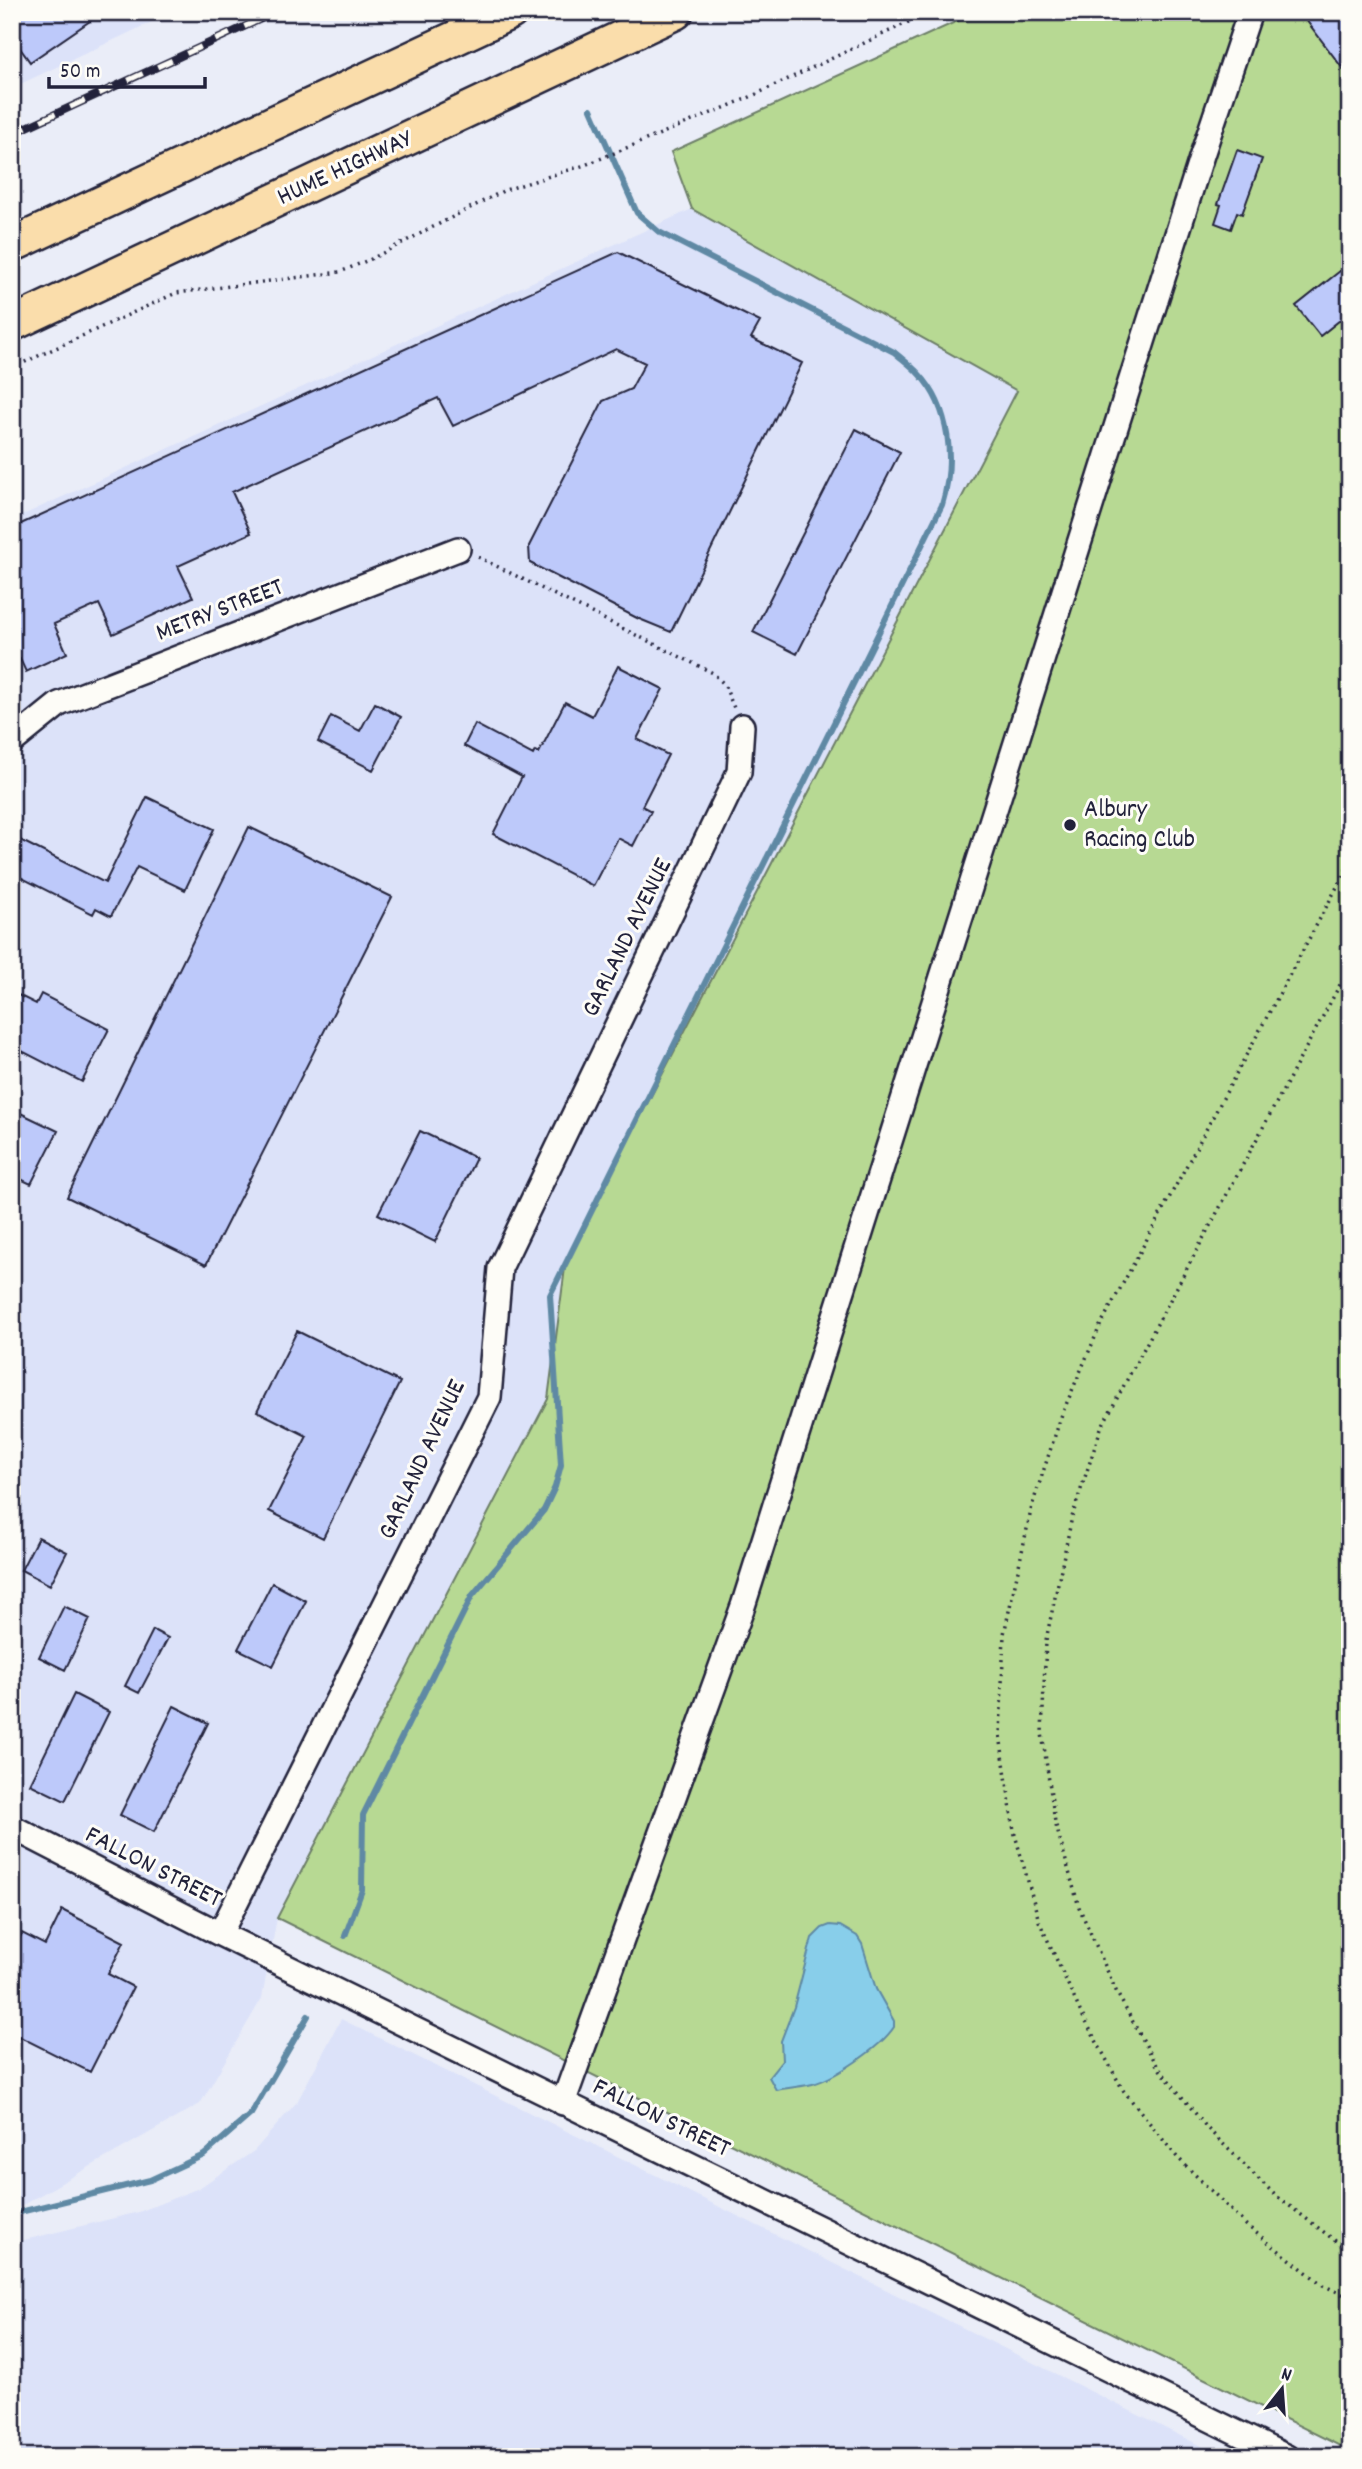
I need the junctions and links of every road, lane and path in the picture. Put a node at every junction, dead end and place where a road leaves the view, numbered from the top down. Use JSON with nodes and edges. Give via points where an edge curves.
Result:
{"nodes":[{"id":1,"x":511,"y":12,"type":"edge"},
{"id":2,"x":676,"y":12,"type":"edge"},
{"id":3,"x":930,"y":12,"type":"edge"},
{"id":4,"x":1251,"y":12,"type":"edge"},
{"id":5,"x":12,"y":245,"type":"edge"},
{"id":6,"x":12,"y":324,"type":"edge"},
{"id":7,"x":12,"y":368,"type":"edge"},
{"id":8,"x":458,"y":548,"type":"joint"},
{"id":9,"x":743,"y":726,"type":"joint"},
{"id":10,"x":12,"y":742,"type":"edge"},
{"id":11,"x":1350,"y":863,"type":"edge"},
{"id":12,"x":1350,"y":966,"type":"edge"},
{"id":13,"x":12,"y":1827,"type":"edge"},
{"id":14,"x":220,"y":1934,"type":"junction"},
{"id":15,"x":563,"y":2103,"type":"junction"},
{"id":16,"x":1350,"y":2252,"type":"edge"},
{"id":17,"x":1350,"y":2298,"type":"edge"},
{"id":18,"x":1287,"y":2457,"type":"edge"}],
"edges":[{"from":1,"to":5,"type":"highway"},
{"from":2,"to":6,"type":"highway","name":"HUME HIGHWAY"},
{"from":3,"to":7,"type":"path","via":[[748,98],[585,165],[505,190],[340,272],[176,293]]},
{"from":4,"to":15,"type":"street","via":[[1189,195],[743,1606]]},
{"from":8,"to":9,"type":"path","via":[[713,673],[724,684]]},
{"from":8,"to":10,"type":"street","name":"METRY STREET","via":[[58,704]]},
{"from":9,"to":14,"type":"street","name":"GARLAND AVENUE","via":[[739,772],[500,1268],[489,1396]]},
{"from":11,"to":17,"type":"path","via":[[1100,1326],[1062,1414],[1032,1506],[1004,1634],[1000,1735],[1014,1831],[1040,1922],[1080,2011],[1124,2090],[1177,2157],[1246,2225],[1323,2285]]},
{"from":12,"to":16,"type":"path","via":[[1101,1428],[1073,1517],[1046,1640],[1042,1733],[1055,1822],[1079,1907],[1117,1993],[1158,2067],[1208,2129],[1274,2194]]},
{"from":13,"to":14,"type":"street","name":"FALLON STREET"},
{"from":14,"to":15,"type":"street","name":"FALLON STREET"},
{"from":15,"to":18,"type":"street","name":"FALLON STREET"}]}
